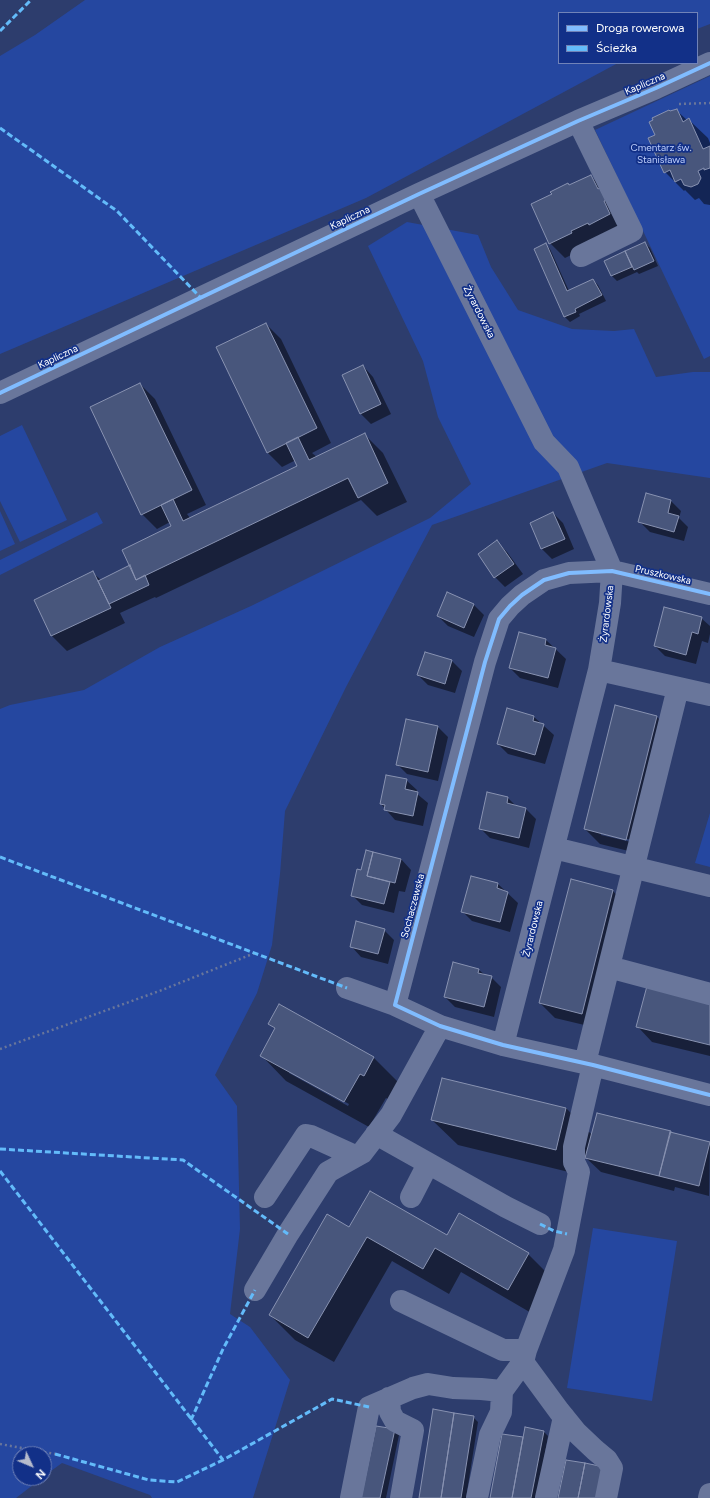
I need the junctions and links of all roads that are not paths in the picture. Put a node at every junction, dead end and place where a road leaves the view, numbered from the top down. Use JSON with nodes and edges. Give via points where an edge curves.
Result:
{"nodes":[{"id":1,"x":710,"y":63,"type":"edge"},
{"id":2,"x":578,"y":121,"type":"junction"},
{"id":3,"x":419,"y":194,"type":"junction"},
{"id":4,"x":581,"y":256,"type":"dead end"},
{"id":5,"x":0,"y":393,"type":"edge"},
{"id":6,"x":612,"y":571,"type":"junction"},
{"id":7,"x":710,"y":594,"type":"edge"},
{"id":8,"x":599,"y":670,"type":"junction"},
{"id":9,"x":678,"y":688,"type":"junction"},
{"id":10,"x":710,"y":696,"type":"edge"},
{"id":11,"x":554,"y":848,"type":"junction"},
{"id":12,"x":633,"y":867,"type":"junction"},
{"id":13,"x":710,"y":886,"type":"edge"},
{"id":14,"x":609,"y":967,"type":"junction"},
{"id":15,"x":347,"y":988,"type":"dead end"},
{"id":16,"x":710,"y":994,"type":"edge"},
{"id":17,"x":395,"y":1005,"type":"junction"},
{"id":18,"x":440,"y":1026,"type":"junction"},
{"id":19,"x":503,"y":1045,"type":"junction"},
{"id":20,"x":589,"y":1064,"type":"junction"},
{"id":21,"x":710,"y":1094,"type":"edge"},
{"id":22,"x":376,"y":1134,"type":"junction"},
{"id":23,"x":355,"y":1156,"type":"junction"},
{"id":24,"x":428,"y":1164,"type":"junction"},
{"id":25,"x":411,"y":1196,"type":"dead end"},
{"id":26,"x":264,"y":1197,"type":"dead end"},
{"id":27,"x":540,"y":1224,"type":"dead end"},
{"id":28,"x":255,"y":1290,"type":"dead end"},
{"id":29,"x":401,"y":1301,"type":"dead end"},
{"id":30,"x":525,"y":1356,"type":"junction"},
{"id":31,"x":502,"y":1391,"type":"junction"},
{"id":32,"x":389,"y":1398,"type":"junction"},
{"id":33,"x":564,"y":1417,"type":"junction"},
{"id":34,"x":710,"y":1494,"type":"edge"},
{"id":35,"x":351,"y":1498,"type":"edge"},
{"id":36,"x":401,"y":1498,"type":"edge"},
{"id":37,"x":476,"y":1498,"type":"edge"},
{"id":38,"x":546,"y":1498,"type":"edge"},
{"id":39,"x":606,"y":1498,"type":"edge"},
{"id":40,"x":709,"y":1498,"type":"edge"}],
"edges":[{"from":1,"to":2,"type":"street","name":"Kapliczna"},
{"from":2,"to":3,"type":"street","name":"Kapliczna"},
{"from":2,"to":4,"type":"street","via":[[632,231]]},
{"from":3,"to":5,"type":"street","name":"Kapliczna"},
{"from":3,"to":6,"type":"street","name":"Żyrardowska","via":[[544,442],[568,467]]},
{"from":6,"to":7,"type":"street","name":"Pruszkowska"},
{"from":6,"to":8,"type":"street","name":"Żyrardowska","via":[[610,603]]},
{"from":6,"to":17,"type":"street","name":"Sochaczewska","via":[[569,573],[544,580],[522,595],[499,619],[485,662]]},
{"from":8,"to":9,"type":"street"},
{"from":8,"to":11,"type":"street","name":"Żyrardowska"},
{"from":9,"to":10,"type":"street"},
{"from":9,"to":12,"type":"street"},
{"from":11,"to":12,"type":"street"},
{"from":11,"to":19,"type":"street","name":"Żyrardowska"},
{"from":12,"to":13,"type":"street"},
{"from":12,"to":14,"type":"street"},
{"from":14,"to":16,"type":"street"},
{"from":14,"to":20,"type":"street"},
{"from":15,"to":17,"type":"street"},
{"from":17,"to":18,"type":"street"},
{"from":18,"to":19,"type":"street"},
{"from":18,"to":22,"type":"street","via":[[391,1115]]},
{"from":19,"to":20,"type":"street"},
{"from":20,"to":21,"type":"street"},
{"from":20,"to":30,"type":"street","via":[[574,1147],[574,1162],[579,1172],[564,1250]]},
{"from":22,"to":23,"type":"street","via":[[362,1153]]},
{"from":22,"to":24,"type":"street"},
{"from":23,"to":26,"type":"street","via":[[306,1135]]},
{"from":23,"to":28,"type":"street","via":[[328,1172]]},
{"from":24,"to":25,"type":"street"},
{"from":24,"to":27,"type":"street"},
{"from":29,"to":30,"type":"street","via":[[503,1350]]},
{"from":30,"to":31,"type":"street"},
{"from":30,"to":33,"type":"street"},
{"from":31,"to":32,"type":"street","via":[[428,1384]]},
{"from":31,"to":37,"type":"street","via":[[501,1412],[490,1436]]},
{"from":32,"to":35,"type":"street","via":[[369,1407]]},
{"from":32,"to":36,"type":"street","via":[[390,1412],[395,1421],[413,1430]]},
{"from":33,"to":38,"type":"street"},
{"from":33,"to":39,"type":"street","via":[[612,1468]]},
{"from":34,"to":40,"type":"street"}]}
